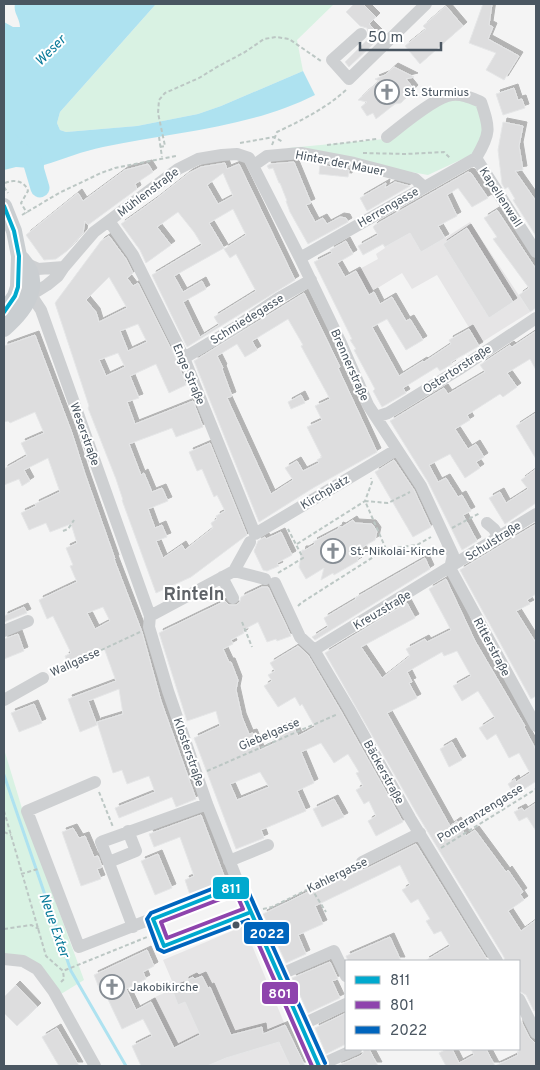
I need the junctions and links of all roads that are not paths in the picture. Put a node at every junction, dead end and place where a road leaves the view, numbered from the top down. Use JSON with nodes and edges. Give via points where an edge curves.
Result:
{"nodes":[{"id":1,"x":426,"y":4,"type":"edge"},
{"id":2,"x":360,"y":34,"type":"dead end"},
{"id":3,"x":387,"y":137,"type":"road end"},
{"id":4,"x":476,"y":158,"type":"junction"},
{"id":5,"x":252,"y":161,"type":"junction"},
{"id":6,"x":424,"y":187,"type":"junction"},
{"id":7,"x":5,"y":198,"type":"edge"},
{"id":8,"x":110,"y":221,"type":"junction"},
{"id":9,"x":536,"y":252,"type":"edge"},
{"id":10,"x":300,"y":258,"type":"junction"},
{"id":11,"x":23,"y":260,"type":"junction"},
{"id":12,"x":64,"y":266,"type":"junction"},
{"id":13,"x":311,"y":280,"type":"junction"},
{"id":14,"x":23,"y":295,"type":"junction"},
{"id":15,"x":4,"y":312,"type":"edge"},
{"id":16,"x":536,"y":318,"type":"edge"},
{"id":17,"x":4,"y":329,"type":"edge"},
{"id":18,"x":184,"y":358,"type":"junction"},
{"id":19,"x":376,"y":417,"type":"junction"},
{"id":20,"x":396,"y":450,"type":"junction"},
{"id":21,"x":536,"y":514,"type":"edge"},
{"id":22,"x":487,"y":523,"type":"road end"},
{"id":23,"x":252,"y":538,"type":"junction"},
{"id":24,"x":499,"y":538,"type":"junction"},
{"id":25,"x":450,"y":568,"type":"junction"},
{"id":26,"x":228,"y":574,"type":"junction"},
{"id":27,"x":232,"y":598,"type":"dead end"},
{"id":28,"x":28,"y":621,"type":"dead end"},
{"id":29,"x":149,"y":622,"type":"junction"},
{"id":30,"x":4,"y":631,"type":"edge"},
{"id":31,"x":314,"y":650,"type":"junction"},
{"id":32,"x":42,"y":678,"type":"road end"},
{"id":33,"x":4,"y":700,"type":"edge"},
{"id":34,"x":536,"y":726,"type":"edge"},
{"id":35,"x":95,"y":782,"type":"road end"},
{"id":36,"x":207,"y":804,"type":"junction"},
{"id":37,"x":122,"y":833,"type":"junction"},
{"id":38,"x":420,"y":833,"type":"junction"},
{"id":39,"x":268,"y":845,"type":"dead end"},
{"id":40,"x":230,"y":861,"type":"junction"},
{"id":41,"x":109,"y":862,"type":"junction"},
{"id":42,"x":362,"y":862,"type":"road end"},
{"id":43,"x":239,"y":885,"type":"junction"},
{"id":44,"x":251,"y":912,"type":"junction"},
{"id":45,"x":153,"y":919,"type":"junction"},
{"id":46,"x":133,"y":927,"type":"junction"},
{"id":47,"x":4,"y":959,"type":"edge"},
{"id":48,"x":496,"y":960,"type":"edge"},
{"id":49,"x":345,"y":974,"type":"edge"},
{"id":50,"x":279,"y":975,"type":"junction"},
{"id":51,"x":520,"y":1001,"type":"edge"},
{"id":52,"x":345,"y":1004,"type":"edge"},
{"id":53,"x":301,"y":1025,"type":"junction"},
{"id":54,"x":536,"y":1033,"type":"edge"},
{"id":55,"x":354,"y":1050,"type":"edge"},
{"id":56,"x":95,"y":1066,"type":"edge"},
{"id":57,"x":318,"y":1066,"type":"edge"}],
"edges":[{"from":1,"to":2,"type":"street","via":[[349,79],[332,60]]},
{"from":3,"to":4,"type":"street","name":"Kapellenwall","via":[[450,94],[466,95],[481,102],[489,127]]},
{"from":4,"to":6,"type":"street","name":"Herrengasse"},
{"from":4,"to":9,"type":"street","name":"Kapellenwall"},
{"from":5,"to":6,"type":"street","name":"Hinter der Mauer","via":[[266,156],[300,153],[415,178]]},
{"from":5,"to":8,"type":"street","name":"Mühlenstraße","via":[[238,154],[198,159],[178,169]]},
{"from":5,"to":10,"type":"street","name":"Brennerstraße"},
{"from":6,"to":10,"type":"street","name":"Herrengasse"},
{"from":7,"to":11,"type":"main road","name":"Weserstraße"},
{"from":8,"to":12,"type":"street","name":"Mühlenstraße","via":[[94,232]]},
{"from":8,"to":18,"type":"street","name":"Enge Straße","via":[[133,255]]},
{"from":10,"to":13,"type":"street","name":"Brennerstraße"},
{"from":11,"to":12,"type":"street","via":[[38,268]]},
{"from":11,"to":14,"type":"main road","name":"Weserstraße","via":[[33,277],[33,289]]},
{"from":12,"to":14,"type":"street","name":"Mühlenstraße","via":[[47,285]]},
{"from":13,"to":18,"type":"street","name":"Schmiedegasse"},
{"from":13,"to":19,"type":"street","name":"Brennerstraße"},
{"from":14,"to":15,"type":"main road"},
{"from":14,"to":17,"type":"main road","via":[[20,312]]},
{"from":14,"to":29,"type":"street","name":"Weserstraße","via":[[41,310]]},
{"from":16,"to":19,"type":"street","name":"Ostertorstraße","via":[[388,413]]},
{"from":18,"to":23,"type":"street","name":"Enge Straße"},
{"from":19,"to":20,"type":"street","name":"Brennerstraße"},
{"from":20,"to":23,"type":"street","name":"Kirchplatz"},
{"from":20,"to":25,"type":"street","name":"Brennerstraße","via":[[421,486],[443,532],[453,555]]},
{"from":21,"to":24,"type":"street","name":"Schulstraße"},
{"from":22,"to":24,"type":"street"},
{"from":23,"to":26,"type":"street"},
{"from":24,"to":25,"type":"street","name":"Schulstraße"},
{"from":25,"to":31,"type":"street","name":"Kreuzstraße"},
{"from":25,"to":34,"type":"street","name":"Ritterstraße"},
{"from":26,"to":27,"type":"street"},
{"from":26,"to":29,"type":"street"},
{"from":26,"to":31,"type":"street","name":"Bäckerstraße","via":[[271,579],[300,637]]},
{"from":28,"to":30,"type":"street"},
{"from":29,"to":36,"type":"street","name":"Klosterstraße"},
{"from":31,"to":38,"type":"street","name":"Bäckerstraße"},
{"from":32,"to":33,"type":"street","name":"Wallgasse"},
{"from":35,"to":46,"type":"street","via":[[27,811],[79,947]]},
{"from":36,"to":37,"type":"street"},
{"from":36,"to":40,"type":"street","name":"Klosterstraße"},
{"from":37,"to":41,"type":"street","via":[[101,842]]},
{"from":37,"to":41,"type":"street","via":[[136,851]]},
{"from":38,"to":42,"type":"street","name":"Kahlergasse"},
{"from":38,"to":48,"type":"street","name":"Bäckerstraße"},
{"from":39,"to":40,"type":"street"},
{"from":40,"to":43,"type":"street","name":"Klosterstraße"},
{"from":41,"to":46,"type":"street"},
{"from":43,"to":44,"type":"street","name":"Klosterstraße"},
{"from":43,"to":45,"type":"street"},
{"from":44,"to":45,"type":"street","via":[[164,946]]},
{"from":44,"to":50,"type":"street","name":"Klosterstraße"},
{"from":45,"to":46,"type":"street"},
{"from":47,"to":56,"type":"street","via":[[23,961],[37,968]]},
{"from":49,"to":50,"type":"street","via":[[334,952]]},
{"from":50,"to":53,"type":"street","name":"Klosterstraße"},
{"from":51,"to":54,"type":"street"},
{"from":52,"to":53,"type":"street"},
{"from":53,"to":57,"type":"street","name":"Klosterstraße"},
{"from":55,"to":57,"type":"street"}]}
